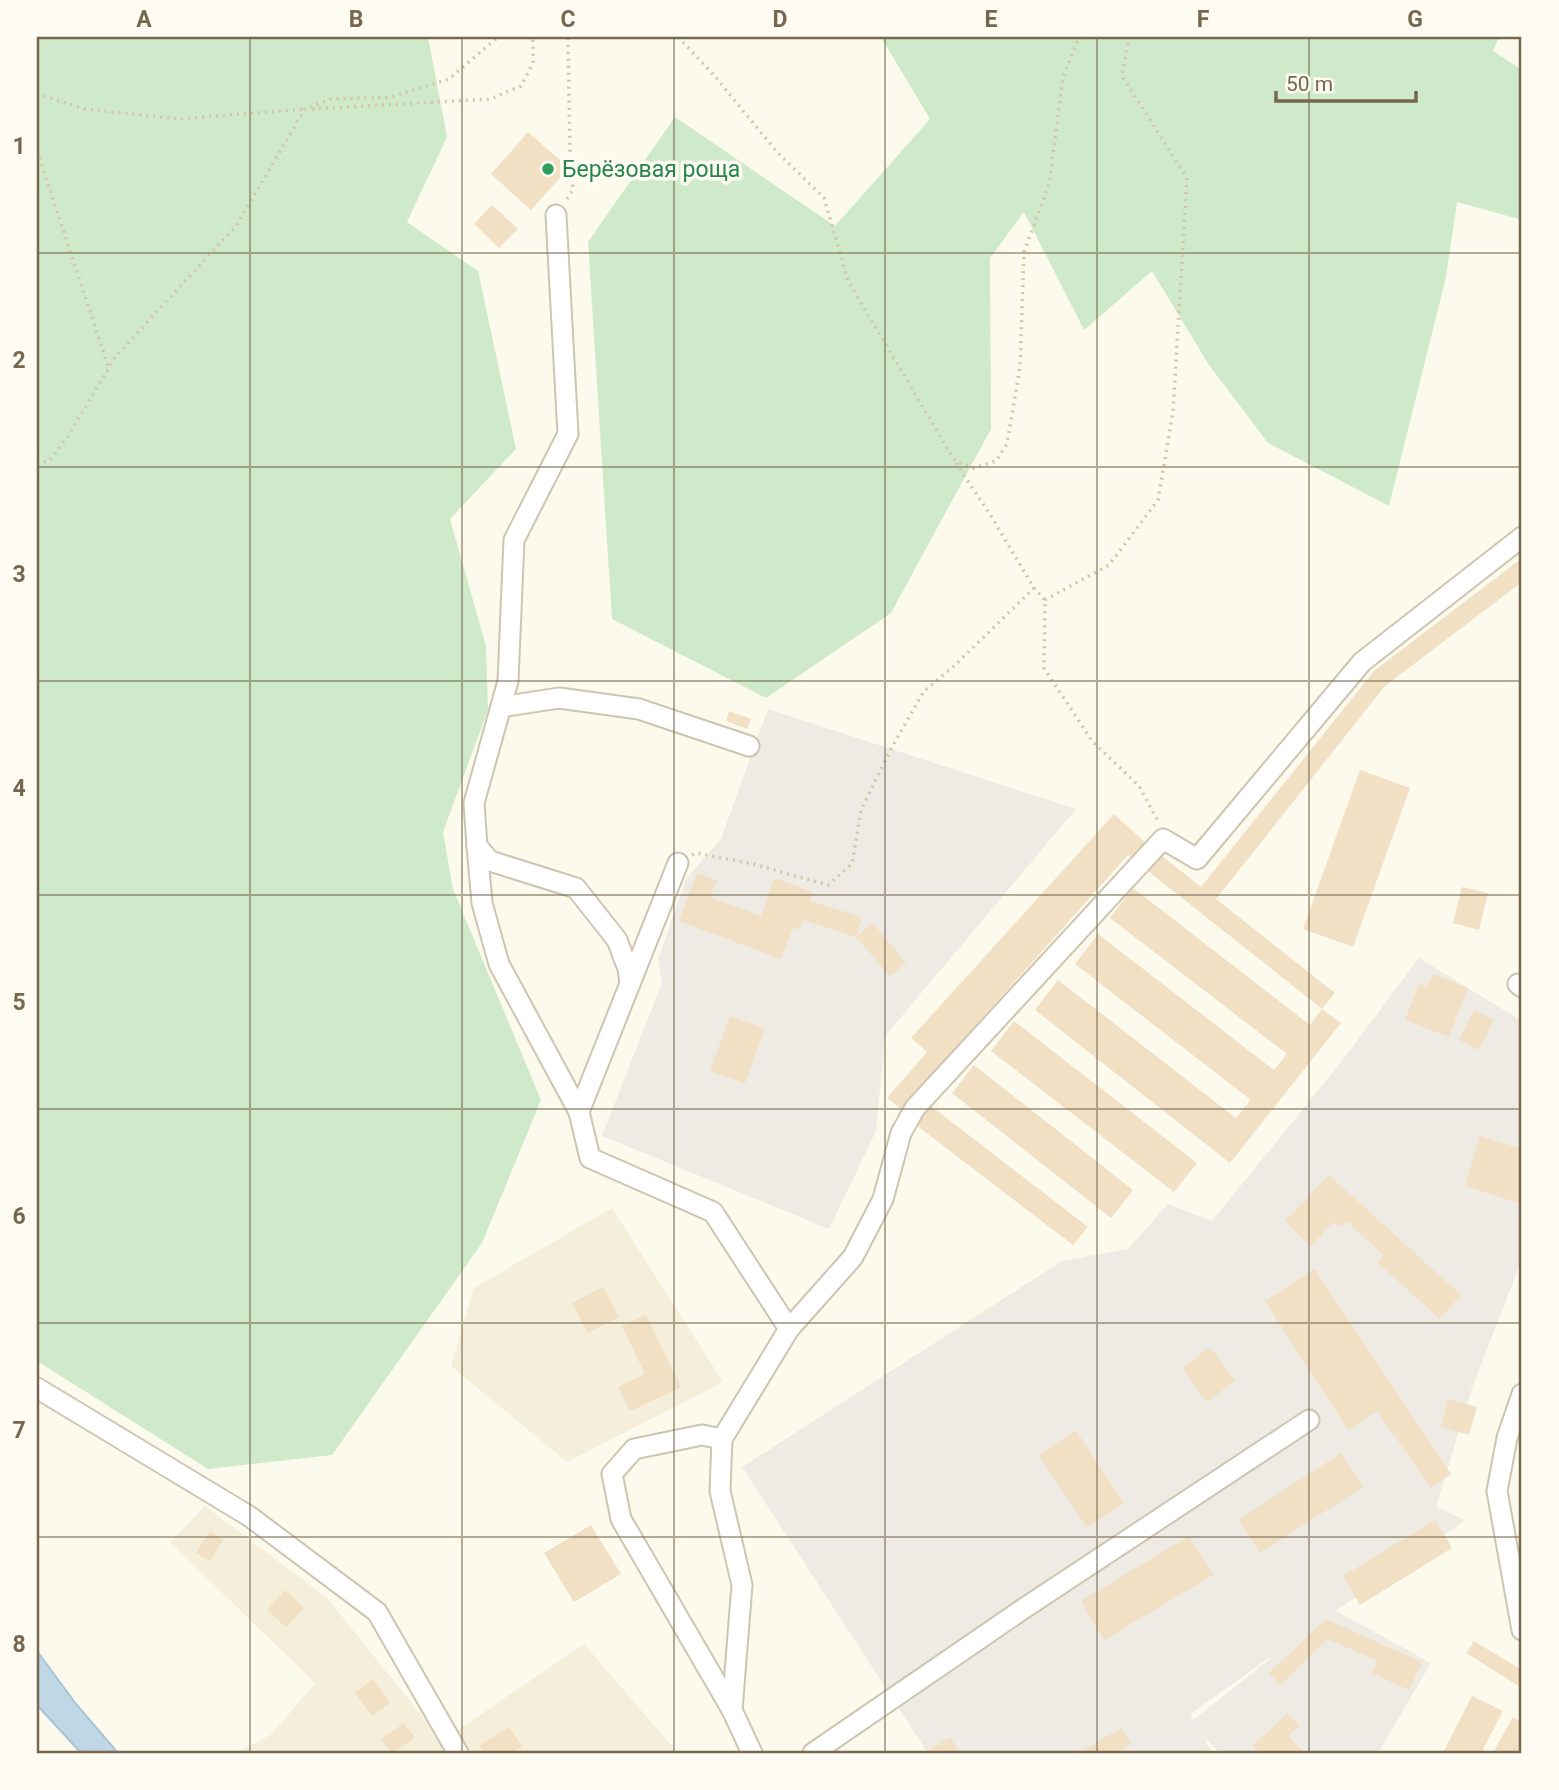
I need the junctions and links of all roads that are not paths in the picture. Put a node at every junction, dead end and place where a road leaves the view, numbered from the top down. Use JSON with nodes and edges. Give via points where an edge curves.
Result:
{"nodes":[{"id":1,"x":556,"y":215,"type":"road end"},
{"id":2,"x":1522,"y":537,"type":"edge"},
{"id":3,"x":500,"y":707,"type":"junction"},
{"id":4,"x":749,"y":746,"type":"dead end"},
{"id":5,"x":477,"y":846,"type":"junction"},
{"id":6,"x":677,"y":863,"type":"road end"},
{"id":7,"x":630,"y":983,"type":"junction"},
{"id":8,"x":579,"y":1112,"type":"junction"},
{"id":9,"x":789,"y":1329,"type":"junction"},
{"id":10,"x":37,"y":1388,"type":"edge"},
{"id":11,"x":1522,"y":1394,"type":"edge"},
{"id":12,"x":1309,"y":1420,"type":"dead end"},
{"id":13,"x":722,"y":1439,"type":"junction"},
{"id":14,"x":1522,"y":1630,"type":"edge"},
{"id":15,"x":732,"y":1710,"type":"junction"},
{"id":16,"x":458,"y":1753,"type":"edge"},
{"id":17,"x":752,"y":1753,"type":"edge"},
{"id":18,"x":813,"y":1753,"type":"edge"}],
"edges":[{"from":1,"to":3,"type":"street","via":[[568,434],[514,540],[508,681]]},
{"from":2,"to":9,"type":"street","via":[[1362,662],[1197,859],[1163,839],[915,1108],[901,1133],[883,1199],[853,1257]]},
{"from":3,"to":4,"type":"street","via":[[559,698],[639,709]]},
{"from":3,"to":5,"type":"street","via":[[474,803]]},
{"from":5,"to":7,"type":"street","via":[[490,861],[576,888],[617,940]]},
{"from":5,"to":8,"type":"street","via":[[482,903],[499,964]]},
{"from":6,"to":7,"type":"street"},
{"from":7,"to":8,"type":"street"},
{"from":8,"to":9,"type":"street","via":[[590,1158],[713,1212]]},
{"from":9,"to":13,"type":"street"},
{"from":10,"to":16,"type":"street","via":[[249,1516],[377,1612]]},
{"from":11,"to":14,"type":"street","via":[[1507,1437],[1497,1492]]},
{"from":12,"to":18,"type":"street"},
{"from":13,"to":15,"type":"street","via":[[720,1491],[742,1585]]},
{"from":13,"to":15,"type":"street","via":[[702,1436],[634,1449],[612,1474],[621,1519]]},
{"from":15,"to":17,"type":"street"}]}
